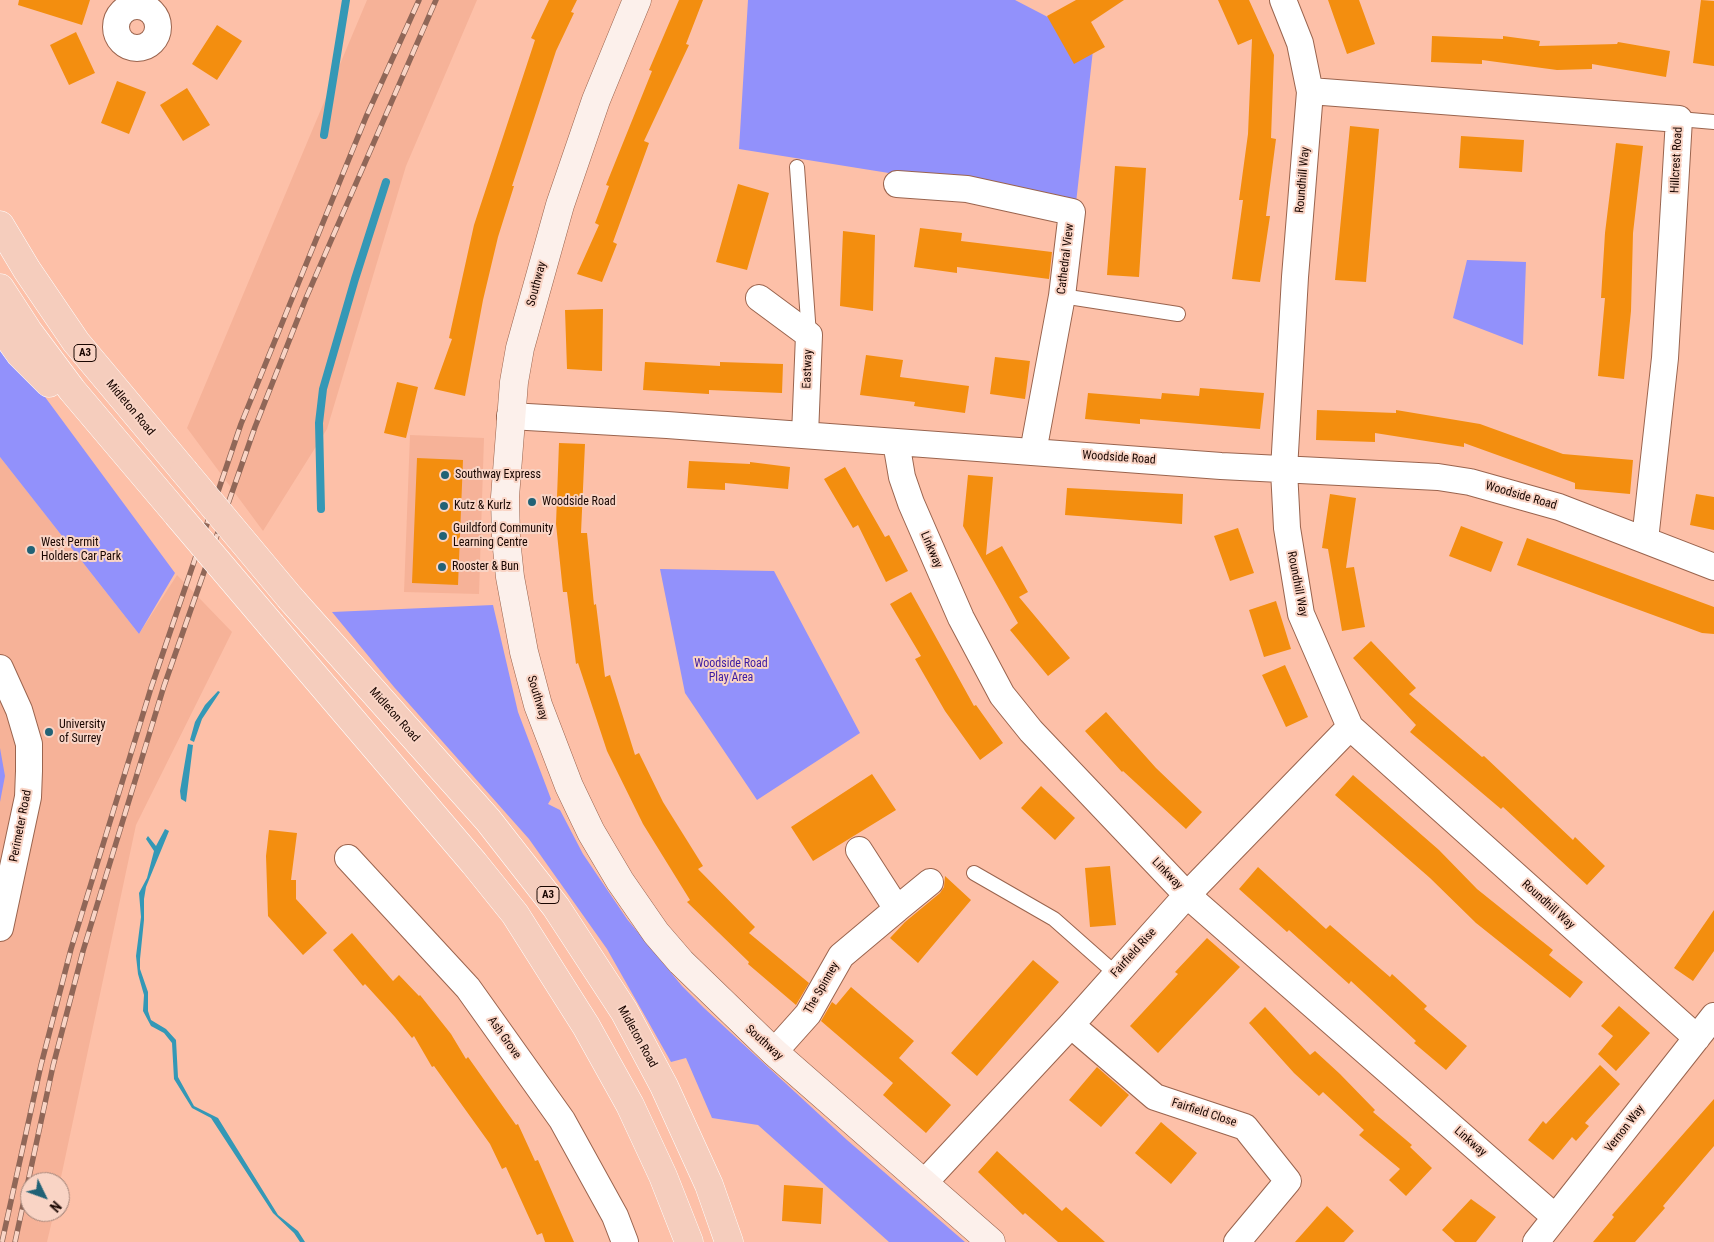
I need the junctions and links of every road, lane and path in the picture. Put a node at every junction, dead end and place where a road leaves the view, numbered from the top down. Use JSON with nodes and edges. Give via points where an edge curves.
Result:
{"nodes":[{"id":1,"x":637,"y":0,"type":"edge"},
{"id":2,"x":1283,"y":0,"type":"edge"},
{"id":3,"x":1310,"y":91,"type":"junction"},
{"id":4,"x":1679,"y":119,"type":"junction"},
{"id":5,"x":1714,"y":122,"type":"edge"},
{"id":6,"x":797,"y":166,"type":"dead end"},
{"id":7,"x":897,"y":184,"type":"dead end"},
{"id":8,"x":0,"y":225,"type":"edge"},
{"id":9,"x":0,"y":288,"type":"edge"},
{"id":10,"x":1062,"y":296,"type":"junction"},
{"id":11,"x":759,"y":298,"type":"dead end"},
{"id":12,"x":1178,"y":314,"type":"dead end"},
{"id":13,"x":0,"y":326,"type":"edge"},
{"id":14,"x":809,"y":336,"type":"junction"},
{"id":15,"x":510,"y":416,"type":"junction"},
{"id":16,"x":806,"y":435,"type":"junction"},
{"id":17,"x":896,"y":442,"type":"junction"},
{"id":18,"x":119,"y":446,"type":"junction"},
{"id":19,"x":1033,"y":452,"type":"junction"},
{"id":20,"x":1284,"y":470,"type":"junction"},
{"id":21,"x":1645,"y":540,"type":"junction"},
{"id":22,"x":1714,"y":567,"type":"edge"},
{"id":23,"x":0,"y":668,"type":"edge"},
{"id":24,"x":1350,"y":727,"type":"junction"},
{"id":25,"x":859,"y":850,"type":"dead end"},
{"id":26,"x":348,"y":858,"type":"dead end"},
{"id":27,"x":974,"y":872,"type":"dead end"},
{"id":28,"x":930,"y":882,"type":"dead end"},
{"id":29,"x":1187,"y":895,"type":"junction"},
{"id":30,"x":897,"y":909,"type":"junction"},
{"id":31,"x":0,"y":928,"type":"edge"},
{"id":32,"x":1115,"y":973,"type":"junction"},
{"id":33,"x":1714,"y":1016,"type":"edge"},
{"id":34,"x":1071,"y":1025,"type":"junction"},
{"id":35,"x":1697,"y":1038,"type":"junction"},
{"id":36,"x":774,"y":1052,"type":"junction"},
{"id":37,"x":924,"y":1183,"type":"junction"},
{"id":38,"x":1555,"y":1217,"type":"junction"},
{"id":39,"x":626,"y":1242,"type":"edge"},
{"id":40,"x":689,"y":1242,"type":"edge"},
{"id":41,"x":729,"y":1242,"type":"edge"},
{"id":42,"x":991,"y":1242,"type":"edge"},
{"id":43,"x":1237,"y":1242,"type":"edge"},
{"id":44,"x":1536,"y":1242,"type":"edge"}],
"edges":[{"from":1,"to":15,"type":"street","name":"Southway","via":[[593,109],[543,260],[520,348]]},
{"from":2,"to":3,"type":"street","name":"Roundhill Way","via":[[1300,44]]},
{"from":3,"to":4,"type":"street","name":"Hillcrest Road"},
{"from":3,"to":20,"type":"street","name":"Roundhill Way"},
{"from":4,"to":5,"type":"lane"},
{"from":4,"to":21,"type":"street","name":"Hillcrest Road","via":[[1665,358]]},
{"from":6,"to":14,"type":"lane"},
{"from":7,"to":10,"type":"street","name":"Cathedral View","via":[[967,189],[1072,212]]},
{"from":8,"to":41,"type":"highway","name":"Midleton Road","number":"A3","bridge":true,"via":[[76,342],[291,599],[488,820],[556,907],[624,1011],[664,1086],[709,1185]]},
{"from":9,"to":18,"type":"highway","number":"A3","via":[[33,338]]},
{"from":10,"to":12,"type":"lane"},
{"from":10,"to":19,"type":"street","name":"Cathedral View"},
{"from":11,"to":14,"type":"street","name":"Eastway"},
{"from":13,"to":18,"type":"highway","via":[[20,354]]},
{"from":14,"to":16,"type":"street","name":"Eastway"},
{"from":15,"to":16,"type":"street","name":"Woodside Road"},
{"from":15,"to":36,"type":"street","name":"Southway","via":[[505,497],[510,577],[536,696],[569,786],[620,881],[656,933],[698,981]]},
{"from":16,"to":17,"type":"street","name":"Woodside Road"},
{"from":17,"to":19,"type":"street","name":"Woodside Road"},
{"from":17,"to":29,"type":"street","name":"Linkway","via":[[902,477],[911,503],[961,618],[1002,695],[1031,731]]},
{"from":18,"to":40,"type":"highway","number":"A3","bridge":true,"via":[[514,914],[586,1026],[630,1105]]},
{"from":19,"to":20,"type":"street","name":"Woodside Road"},
{"from":20,"to":21,"type":"street","name":"Woodside Road","via":[[1438,477],[1470,482],[1559,507]]},
{"from":20,"to":24,"type":"street","name":"Roundhill Way","via":[[1287,528],[1301,614]]},
{"from":21,"to":22,"type":"street","name":"Woodside Road"},
{"from":23,"to":31,"type":"street","name":"Perimeter Road","via":[[20,710],[29,744],[29,771],[28,797]]},
{"from":24,"to":29,"type":"street","name":"Fairfield Rise"},
{"from":24,"to":35,"type":"street","name":"Roundhill Way"},
{"from":25,"to":30,"type":"street"},
{"from":26,"to":39,"type":"street","name":"Ash Grove","via":[[468,988],[562,1120]]},
{"from":27,"to":32,"type":"lane","via":[[1054,919]]},
{"from":28,"to":30,"type":"street","name":"The Spinney"},
{"from":29,"to":32,"type":"street","name":"Fairfield Rise"},
{"from":29,"to":38,"type":"street","name":"Linkway"},
{"from":30,"to":36,"type":"street","name":"The Spinney","via":[[841,956],[808,1014]]},
{"from":32,"to":34,"type":"street","name":"Fairfield Rise"},
{"from":33,"to":35,"type":"street","name":"Vernon Way"},
{"from":34,"to":37,"type":"street","name":"Fairfield Rise"},
{"from":34,"to":43,"type":"street","name":"Fairfield Close","via":[[1155,1097],[1245,1127],[1288,1181]]},
{"from":35,"to":38,"type":"street","name":"Vernon Way"},
{"from":36,"to":37,"type":"street","name":"Southway"},
{"from":37,"to":42,"type":"street","name":"Southway"},
{"from":38,"to":44,"type":"street","name":"Vernon Way"}]}
